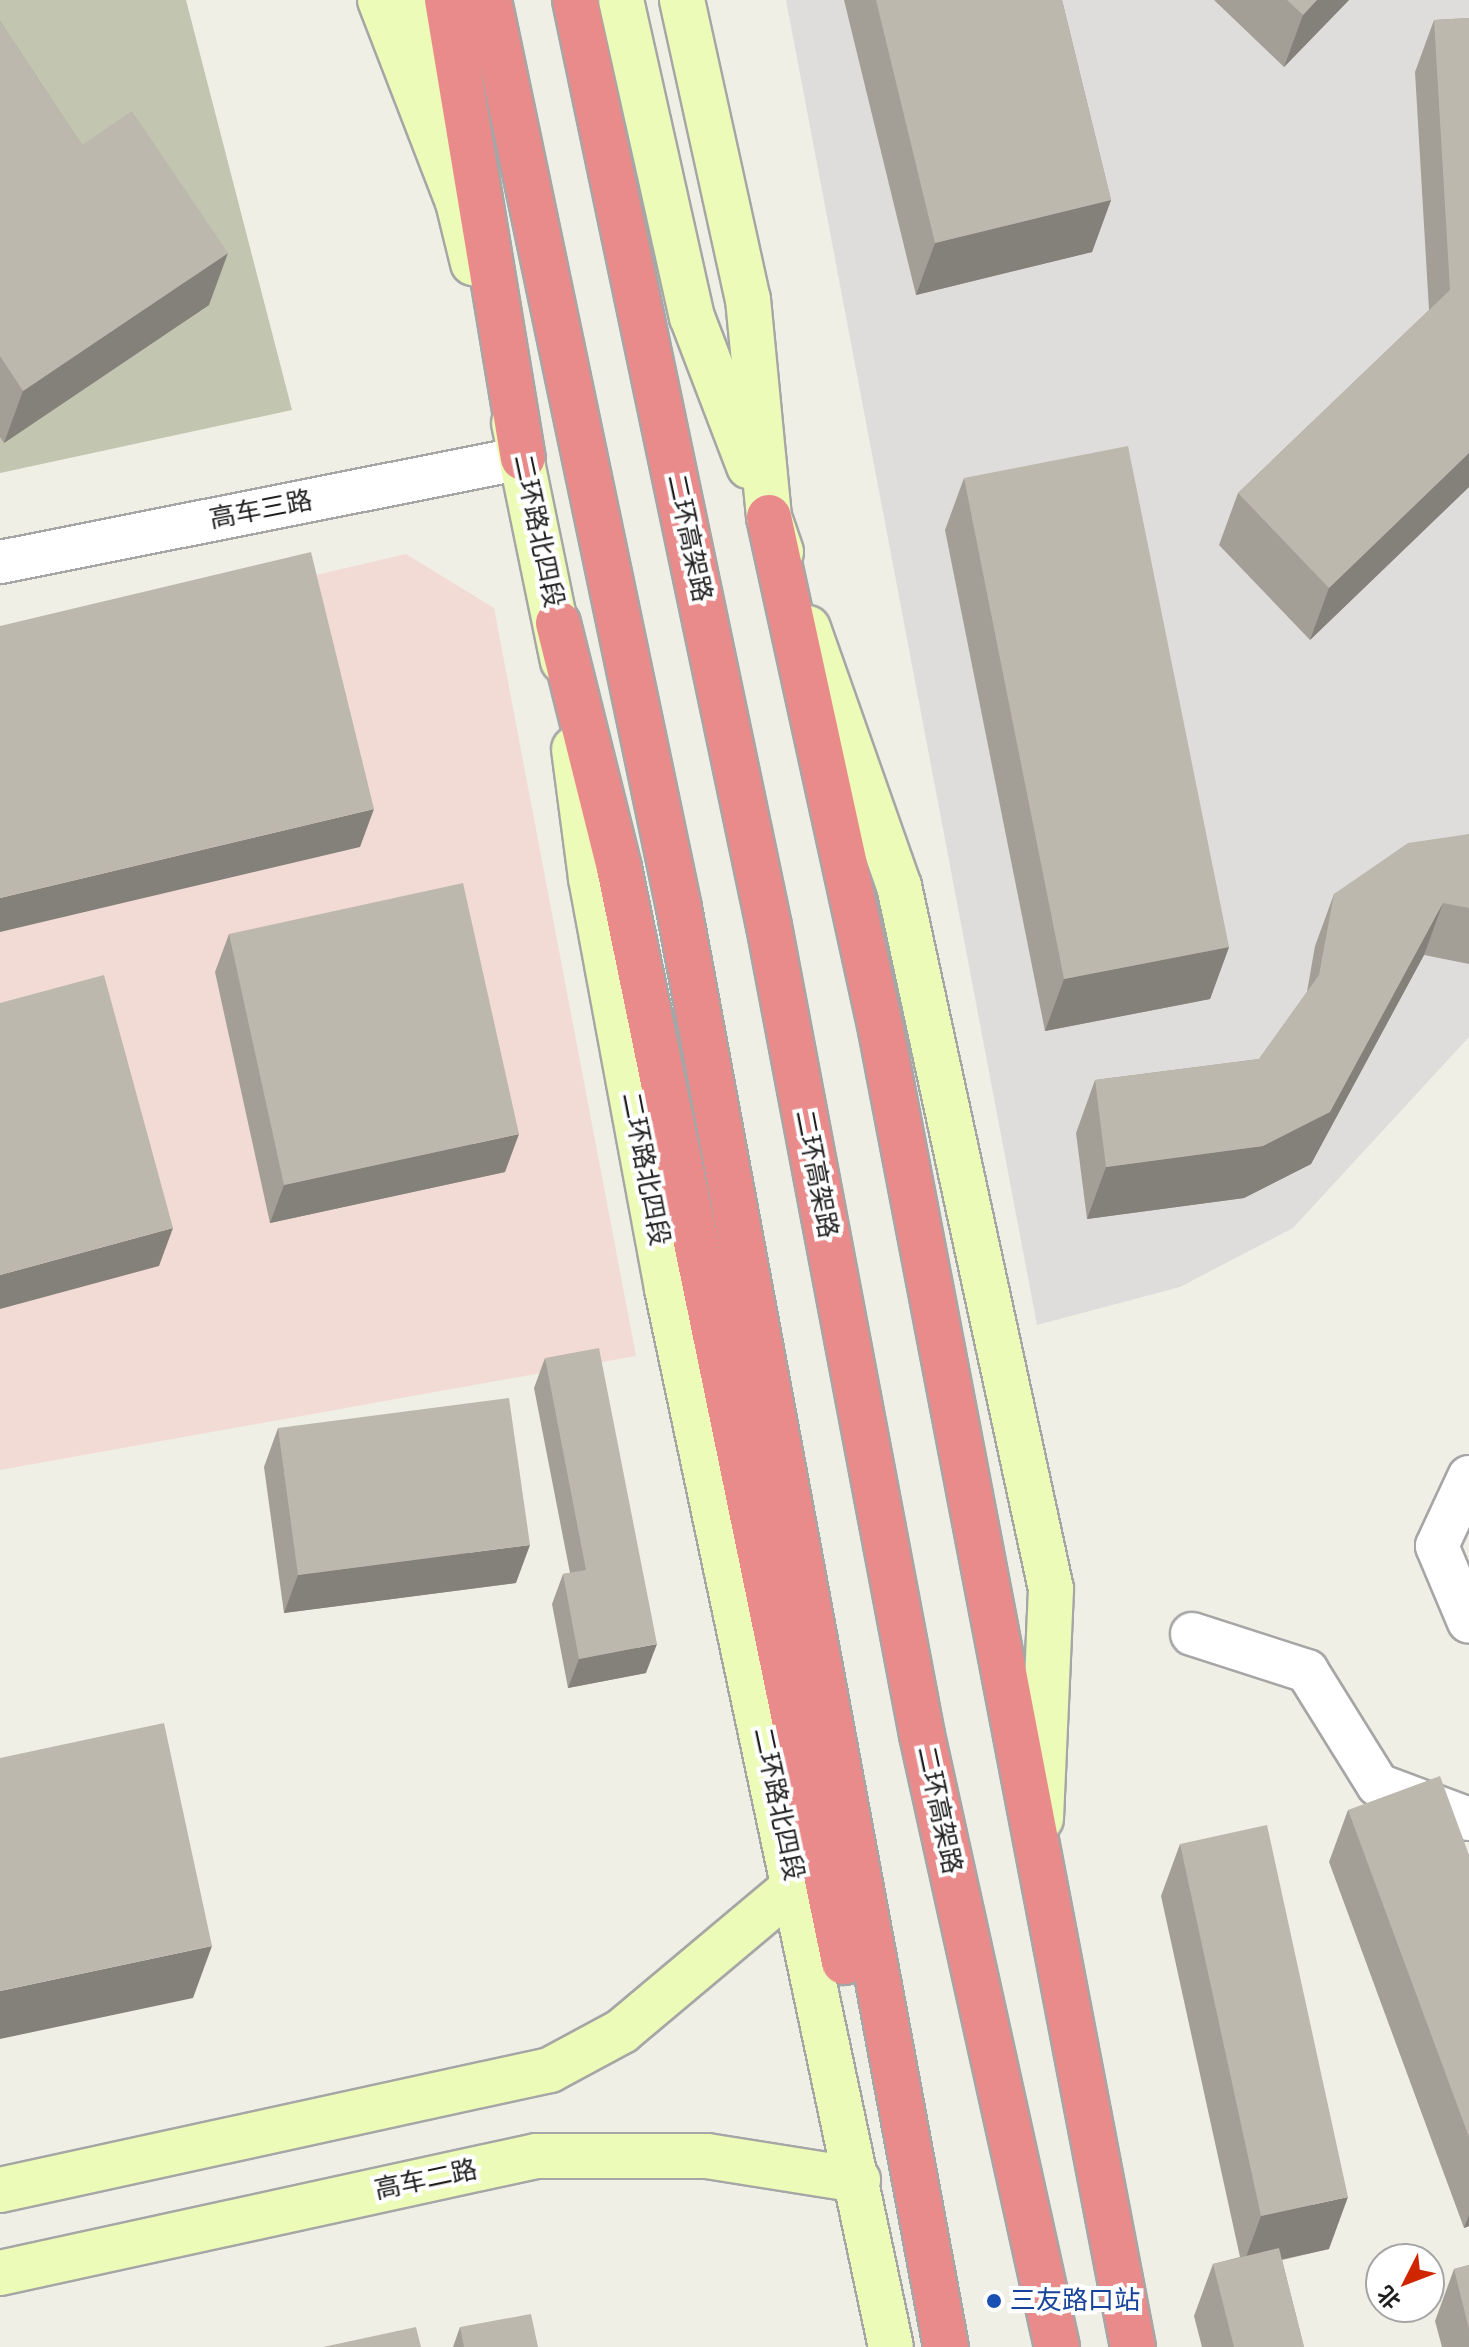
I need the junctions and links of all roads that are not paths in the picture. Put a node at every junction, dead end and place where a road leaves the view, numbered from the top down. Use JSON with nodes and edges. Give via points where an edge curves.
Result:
{"nodes":[{"id":1,"x":380,"y":0,"type":"edge"},
{"id":2,"x":419,"y":0,"type":"edge"},
{"id":3,"x":447,"y":0,"type":"edge"},
{"id":4,"x":489,"y":0,"type":"edge"},
{"id":5,"x":575,"y":0,"type":"edge"},
{"id":6,"x":621,"y":0,"type":"edge"},
{"id":7,"x":682,"y":0,"type":"edge"},
{"id":8,"x":458,"y":202,"type":"junction"},
{"id":9,"x":523,"y":458,"type":"junction"},
{"id":10,"x":769,"y":517,"type":"junction"},
{"id":11,"x":0,"y":562,"type":"edge"},
{"id":12,"x":558,"y":623,"type":"junction"},
{"id":13,"x":1469,"y":1477,"type":"edge"},
{"id":14,"x":1469,"y":1622,"type":"edge"},
{"id":15,"x":1192,"y":1634,"type":"dead end"},
{"id":16,"x":1469,"y":1819,"type":"edge"},
{"id":17,"x":795,"y":1886,"type":"junction"},
{"id":18,"x":858,"y":2180,"type":"junction"},
{"id":19,"x":0,"y":2190,"type":"edge"},
{"id":20,"x":0,"y":2273,"type":"edge"},
{"id":21,"x":891,"y":2347,"type":"edge"},
{"id":22,"x":922,"y":2347,"type":"edge"},
{"id":23,"x":946,"y":2347,"type":"edge"},
{"id":24,"x":1057,"y":2347,"type":"edge"},
{"id":25,"x":1133,"y":2347,"type":"edge"},
{"id":26,"x":1148,"y":2347,"type":"edge"}],
"edges":[{"from":1,"to":8,"type":"main road","name":"二环路北四段"},
{"from":2,"to":8,"type":"main road"},
{"from":3,"to":9,"type":"highway"},
{"from":4,"to":23,"type":"highway","via":[[679,908]]},
{"from":5,"to":24,"type":"highway","name":"二环高架路","via":[[769,926],[922,1735]]},
{"from":6,"to":10,"type":"main road","via":[[692,317]]},
{"from":7,"to":10,"type":"main road","via":[[748,299]]},
{"from":8,"to":9,"type":"main road","name":"二环路北四段"},
{"from":9,"to":11,"type":"street","name":"高车三路"},
{"from":9,"to":12,"type":"main road","name":"二环路北四段"},
{"from":10,"to":25,"type":"highway","via":[[881,1030]]},
{"from":10,"to":26,"type":"main road","via":[[899,886],[1051,1589],[1040,1814]]},
{"from":12,"to":17,"type":"main road","name":"二环路北四段","via":[[591,878],[659,1244]]},
{"from":12,"to":22,"type":"highway","via":[[619,868]]},
{"from":13,"to":14,"type":"street","via":[[1437,1546]]},
{"from":15,"to":16,"type":"street","via":[[1307,1671],[1378,1785]]},
{"from":17,"to":18,"type":"main road","name":"二环路北四段"},
{"from":17,"to":19,"type":"main road","via":[[622,2031],[550,2070]]},
{"from":18,"to":20,"type":"main road","name":"高车二路","via":[[707,2156],[536,2156]]},
{"from":18,"to":21,"type":"main road","name":"二环路北四段"}]}
